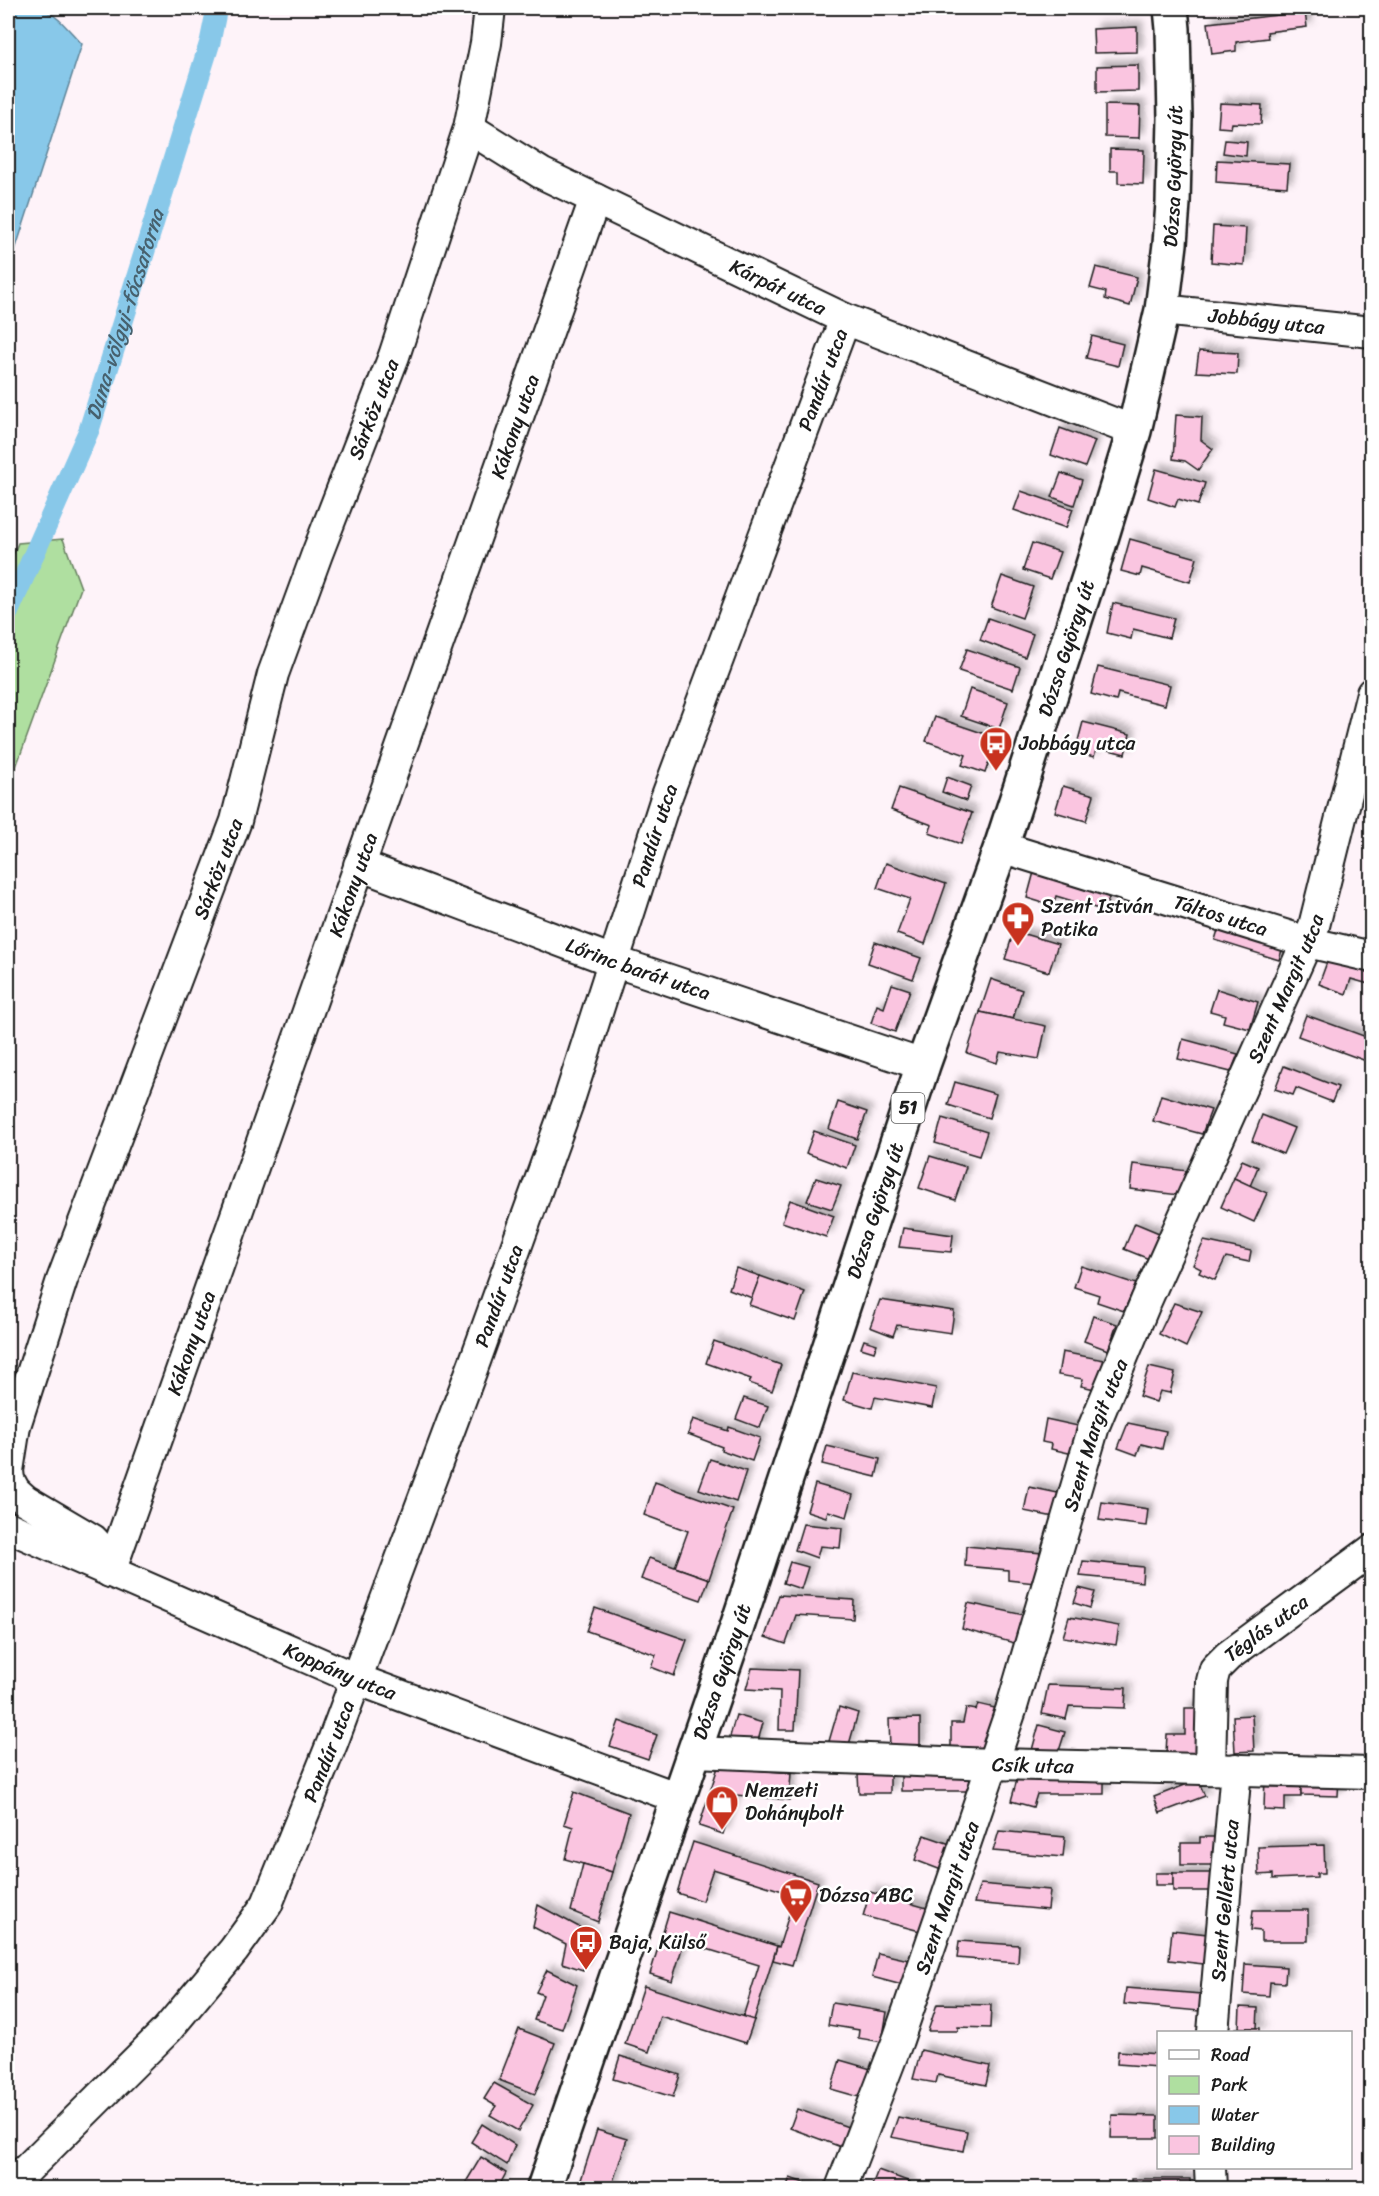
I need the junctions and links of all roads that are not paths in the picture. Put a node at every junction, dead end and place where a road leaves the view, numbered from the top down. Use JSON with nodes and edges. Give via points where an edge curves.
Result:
{"nodes":[{"id":1,"x":490,"y":8,"type":"edge"},
{"id":2,"x":1171,"y":8,"type":"edge"},
{"id":3,"x":469,"y":128,"type":"junction"},
{"id":4,"x":595,"y":198,"type":"junction"},
{"id":5,"x":1162,"y":310,"type":"junction"},
{"id":6,"x":845,"y":319,"type":"junction"},
{"id":7,"x":1371,"y":332,"type":"edge"},
{"id":8,"x":1134,"y":431,"type":"junction"},
{"id":9,"x":1371,"y":693,"type":"edge"},
{"id":10,"x":1001,"y":847,"type":"junction"},
{"id":11,"x":359,"y":865,"type":"junction"},
{"id":12,"x":1307,"y":942,"type":"junction"},
{"id":13,"x":1371,"y":957,"type":"edge"},
{"id":14,"x":613,"y":961,"type":"junction"},
{"id":15,"x":922,"y":1065,"type":"junction"},
{"id":16,"x":8,"y":1527,"type":"edge"},
{"id":17,"x":1371,"y":1550,"type":"edge"},
{"id":18,"x":112,"y":1567,"type":"junction"},
{"id":19,"x":356,"y":1679,"type":"junction"},
{"id":20,"x":694,"y":1752,"type":"junction"},
{"id":21,"x":992,"y":1764,"type":"junction"},
{"id":22,"x":1223,"y":1769,"type":"junction"},
{"id":23,"x":1371,"y":1773,"type":"edge"},
{"id":24,"x":678,"y":1798,"type":"junction"},
{"id":25,"x":1212,"y":2031,"type":"edge"},
{"id":26,"x":1210,"y":2169,"type":"edge"},
{"id":27,"x":8,"y":2188,"type":"edge"},
{"id":28,"x":544,"y":2188,"type":"edge"},
{"id":29,"x":841,"y":2188,"type":"edge"},
{"id":30,"x":1211,"y":2188,"type":"edge"}],
"edges":[{"from":1,"to":3,"type":"street","name":"Sárköz utca"},
{"from":2,"to":5,"type":"main road","name":"Dózsa György út","number":"51","via":[[1174,163]]},
{"from":3,"to":4,"type":"street","name":"Kárpát utca","via":[[541,172]]},
{"from":3,"to":18,"type":"street","name":"Sárköz utca","via":[[394,356],[273,674],[236,821],[62,1281],[15,1426],[8,1471],[15,1491],[93,1540]]},
{"from":4,"to":6,"type":"street","name":"Kárpát utca"},
{"from":4,"to":11,"type":"street","name":"Kákony utca"},
{"from":5,"to":7,"type":"street","name":"Jobbágy utca"},
{"from":5,"to":8,"type":"main road","name":"Dózsa György út","number":"51"},
{"from":6,"to":8,"type":"street","name":"Kárpát utca"},
{"from":6,"to":14,"type":"street","name":"Pandúr utca","via":[[665,801]]},
{"from":8,"to":10,"type":"main road","name":"Dózsa György út","number":"51"},
{"from":9,"to":12,"type":"street","name":"Szent Margit utca"},
{"from":10,"to":12,"type":"street","name":"Táltos utca"},
{"from":10,"to":15,"type":"main road","name":"Dózsa György út","number":"51"},
{"from":11,"to":14,"type":"street","name":"Lőrinc barát utca"},
{"from":11,"to":18,"type":"street","name":"Kákony utca"},
{"from":12,"to":13,"type":"street","name":"Táltos utca"},
{"from":12,"to":21,"type":"street","name":"Szent Margit utca","via":[[1094,1426]]},
{"from":14,"to":15,"type":"street","name":"Lőrinc barát utca"},
{"from":14,"to":19,"type":"street","name":"Pandúr utca","via":[[568,1103]]},
{"from":15,"to":20,"type":"main road","name":"Dózsa György út","number":"51"},
{"from":16,"to":18,"type":"street","name":"Koppány utca"},
{"from":17,"to":22,"type":"street","name":"Téglás utca","via":[[1228,1656],[1215,1670],[1212,1681]]},
{"from":18,"to":19,"type":"street","name":"Koppány utca"},
{"from":19,"to":24,"type":"street","name":"Koppány utca"},
{"from":19,"to":27,"type":"street","name":"Pandúr utca","via":[[267,1904],[167,2030]]},
{"from":20,"to":21,"type":"street","name":"Csík utca"},
{"from":20,"to":24,"type":"main road","name":"Dózsa György út","number":"51"},
{"from":21,"to":22,"type":"street","name":"Csík utca"},
{"from":21,"to":29,"type":"street","name":"Szent Margit utca","via":[[898,2040]]},
{"from":22,"to":23,"type":"street","name":"Csík utca"},
{"from":22,"to":25,"type":"street","name":"Szent Gellért utca"},
{"from":24,"to":28,"type":"main road","name":"Dózsa György út","number":"51"},
{"from":26,"to":30,"type":"street"}]}
